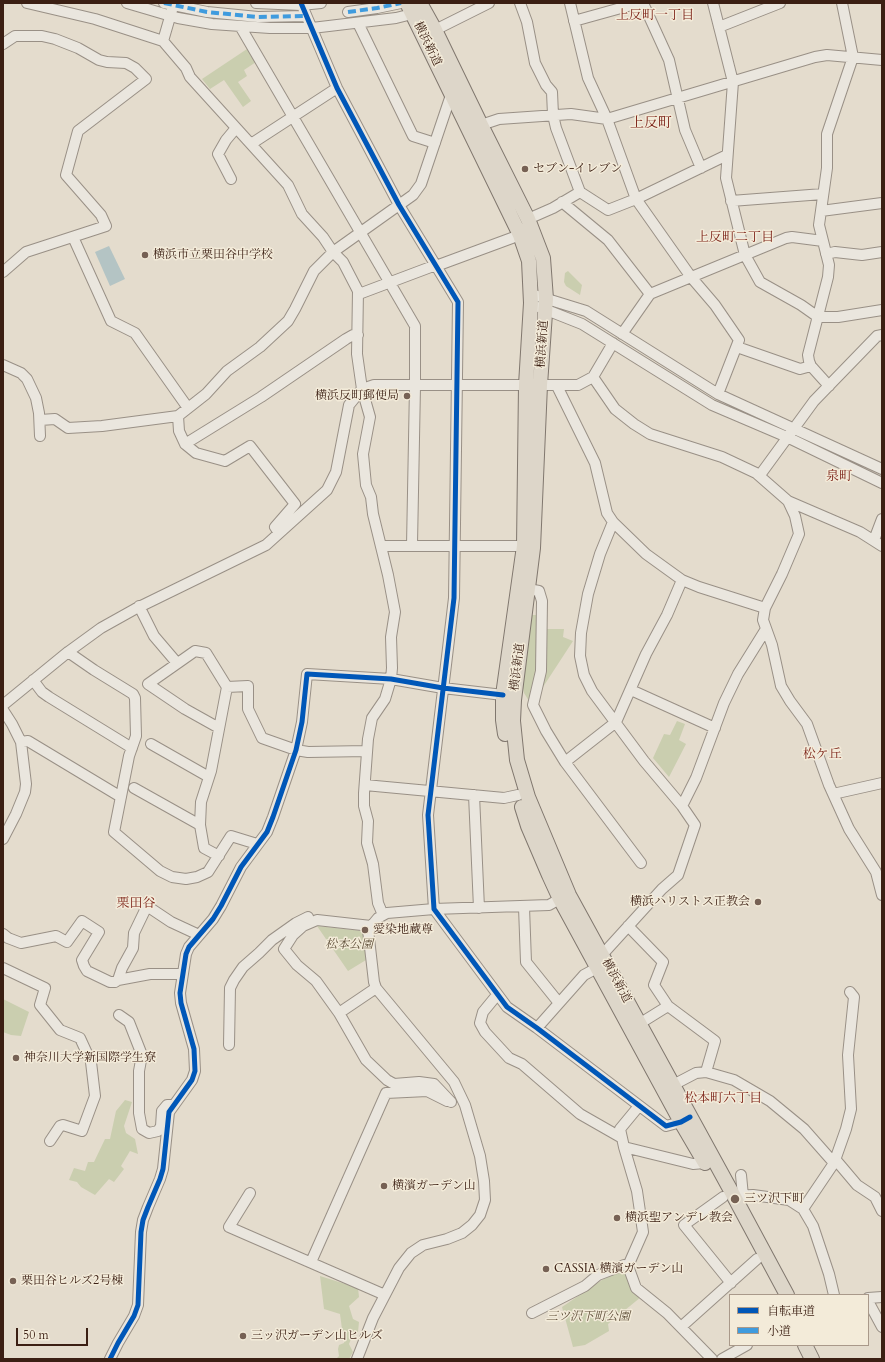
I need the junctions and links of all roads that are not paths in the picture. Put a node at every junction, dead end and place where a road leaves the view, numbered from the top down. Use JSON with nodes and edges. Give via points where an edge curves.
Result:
{"nodes":[{"id":1,"x":29,"y":3,"type":"edge"},
{"id":2,"x":127,"y":3,"type":"edge"},
{"id":3,"x":256,"y":3,"type":"edge"},
{"id":4,"x":321,"y":3,"type":"edge"},
{"id":5,"x":401,"y":3,"type":"edge"},
{"id":6,"x":489,"y":3,"type":"edge"},
{"id":7,"x":520,"y":3,"type":"edge"},
{"id":8,"x":570,"y":3,"type":"edge"},
{"id":9,"x":639,"y":3,"type":"edge"},
{"id":10,"x":643,"y":3,"type":"edge"},
{"id":11,"x":713,"y":3,"type":"edge"},
{"id":12,"x":780,"y":3,"type":"edge"},
{"id":13,"x":842,"y":3,"type":"edge"},
{"id":14,"x":301,"y":4,"type":"edge"},
{"id":15,"x":170,"y":7,"type":"edge"},
{"id":16,"x":413,"y":7,"type":"edge"},
{"id":17,"x":348,"y":12,"type":"dead end"},
{"id":18,"x":306,"y":16,"type":"junction"},
{"id":19,"x":574,"y":22,"type":"junction"},
{"id":20,"x":358,"y":23,"type":"junction"},
{"id":21,"x":240,"y":26,"type":"junction"},
{"id":22,"x":719,"y":27,"type":"junction"},
{"id":23,"x":312,"y":28,"type":"junction"},
{"id":24,"x":435,"y":30,"type":"junction"},
{"id":25,"x":163,"y":41,"type":"junction"},
{"id":26,"x":3,"y":44,"type":"edge"},
{"id":27,"x":853,"y":57,"type":"junction"},
{"id":28,"x":882,"y":60,"type":"edge"},
{"id":29,"x":733,"y":82,"type":"junction"},
{"id":30,"x":337,"y":88,"type":"junction"},
{"id":31,"x":451,"y":95,"type":"junction"},
{"id":32,"x":678,"y":98,"type":"junction"},
{"id":33,"x":553,"y":115,"type":"junction"},
{"id":34,"x":293,"y":117,"type":"junction"},
{"id":35,"x":607,"y":119,"type":"junction"},
{"id":36,"x":481,"y":125,"type":"junction"},
{"id":37,"x":236,"y":128,"type":"junction"},
{"id":38,"x":435,"y":143,"type":"junction"},
{"id":39,"x":251,"y":144,"type":"junction"},
{"id":40,"x":727,"y":155,"type":"junction"},
{"id":41,"x":701,"y":168,"type":"junction"},
{"id":42,"x":231,"y":179,"type":"dead end"},
{"id":43,"x":580,"y":192,"type":"junction"},
{"id":44,"x":823,"y":194,"type":"junction"},
{"id":45,"x":636,"y":199,"type":"junction"},
{"id":46,"x":731,"y":201,"type":"junction"},
{"id":47,"x":562,"y":202,"type":"junction"},
{"id":48,"x":882,"y":203,"type":"edge"},
{"id":49,"x":399,"y":205,"type":"junction"},
{"id":50,"x":821,"y":212,"type":"junction"},
{"id":51,"x":528,"y":219,"type":"junction"},
{"id":52,"x":360,"y":233,"type":"junction"},
{"id":53,"x":520,"y":235,"type":"junction"},
{"id":54,"x":73,"y":237,"type":"junction"},
{"id":55,"x":823,"y":241,"type":"junction"},
{"id":56,"x":333,"y":252,"type":"junction"},
{"id":57,"x":882,"y":252,"type":"edge"},
{"id":58,"x":826,"y":254,"type":"junction"},
{"id":59,"x":745,"y":255,"type":"junction"},
{"id":60,"x":436,"y":265,"type":"junction"},
{"id":61,"x":3,"y":272,"type":"edge"},
{"id":62,"x":691,"y":277,"type":"junction"},
{"id":63,"x":390,"y":283,"type":"junction"},
{"id":64,"x":359,"y":294,"type":"junction"},
{"id":65,"x":650,"y":294,"type":"junction"},
{"id":66,"x":531,"y":299,"type":"junction"},
{"id":67,"x":546,"y":305,"type":"junction"},
{"id":68,"x":882,"y":310,"type":"edge"},
{"id":69,"x":818,"y":317,"type":"junction"},
{"id":70,"x":622,"y":334,"type":"junction"},
{"id":71,"x":358,"y":335,"type":"junction"},
{"id":72,"x":882,"y":335,"type":"edge"},
{"id":73,"x":613,"y":343,"type":"junction"},
{"id":74,"x":738,"y":347,"type":"junction"},
{"id":75,"x":3,"y":365,"type":"edge"},
{"id":76,"x":811,"y":366,"type":"junction"},
{"id":77,"x":593,"y":377,"type":"junction"},
{"id":78,"x":533,"y":385,"type":"junction"},
{"id":79,"x":416,"y":386,"type":"junction"},
{"id":80,"x":457,"y":386,"type":"junction"},
{"id":81,"x":557,"y":386,"type":"junction"},
{"id":82,"x":829,"y":386,"type":"junction"},
{"id":83,"x":362,"y":390,"type":"junction"},
{"id":84,"x":718,"y":394,"type":"junction"},
{"id":85,"x":188,"y":408,"type":"junction"},
{"id":86,"x":178,"y":416,"type":"junction"},
{"id":87,"x":40,"y":420,"type":"junction"},
{"id":88,"x":793,"y":429,"type":"junction"},
{"id":89,"x":40,"y":436,"type":"dead end"},
{"id":90,"x":787,"y":437,"type":"junction"},
{"id":91,"x":185,"y":444,"type":"junction"},
{"id":92,"x":882,"y":469,"type":"edge"},
{"id":93,"x":760,"y":475,"type":"junction"},
{"id":94,"x":882,"y":483,"type":"edge"},
{"id":95,"x":788,"y":501,"type":"junction"},
{"id":96,"x":882,"y":519,"type":"edge"},
{"id":97,"x":612,"y":522,"type":"junction"},
{"id":98,"x":279,"y":533,"type":"junction"},
{"id":99,"x":878,"y":543,"type":"edge"},
{"id":100,"x":412,"y":545,"type":"junction"},
{"id":101,"x":381,"y":546,"type":"junction"},
{"id":102,"x":456,"y":546,"type":"junction"},
{"id":103,"x":524,"y":546,"type":"junction"},
{"id":104,"x":682,"y":580,"type":"junction"},
{"id":105,"x":528,"y":589,"type":"junction"},
{"id":106,"x":139,"y":606,"type":"junction"},
{"id":107,"x":765,"y":608,"type":"junction"},
{"id":108,"x":766,"y":629,"type":"junction"},
{"id":109,"x":68,"y":652,"type":"junction"},
{"id":110,"x":177,"y":663,"type":"junction"},
{"id":111,"x":391,"y":679,"type":"junction"},
{"id":112,"x":33,"y":680,"type":"junction"},
{"id":113,"x":227,"y":687,"type":"junction"},
{"id":114,"x":443,"y":688,"type":"junction"},
{"id":115,"x":141,"y":690,"type":"junction"},
{"id":116,"x":631,"y":690,"type":"junction"},
{"id":117,"x":503,"y":695,"type":"junction"},
{"id":118,"x":3,"y":705,"type":"edge"},
{"id":119,"x":3,"y":710,"type":"edge"},
{"id":120,"x":616,"y":722,"type":"junction"},
{"id":121,"x":218,"y":728,"type":"junction"},
{"id":122,"x":715,"y":728,"type":"junction"},
{"id":123,"x":21,"y":742,"type":"junction"},
{"id":124,"x":151,"y":744,"type":"dead end"},
{"id":125,"x":132,"y":748,"type":"junction"},
{"id":126,"x":296,"y":750,"type":"junction"},
{"id":127,"x":367,"y":751,"type":"junction"},
{"id":128,"x":565,"y":762,"type":"junction"},
{"id":129,"x":209,"y":777,"type":"junction"},
{"id":130,"x":882,"y":783,"type":"edge"},
{"id":131,"x":365,"y":785,"type":"junction"},
{"id":132,"x":134,"y":788,"type":"dead end"},
{"id":133,"x":431,"y":791,"type":"junction"},
{"id":134,"x":833,"y":794,"type":"junction"},
{"id":135,"x":474,"y":795,"type":"junction"},
{"id":136,"x":518,"y":795,"type":"junction"},
{"id":137,"x":121,"y":797,"type":"junction"},
{"id":138,"x":682,"y":806,"type":"junction"},
{"id":139,"x":200,"y":825,"type":"junction"},
{"id":140,"x":3,"y":839,"type":"edge"},
{"id":141,"x":258,"y":844,"type":"junction"},
{"id":142,"x":219,"y":856,"type":"junction"},
{"id":143,"x":641,"y":863,"type":"dead end"},
{"id":144,"x":882,"y":895,"type":"edge"},
{"id":145,"x":565,"y":897,"type":"junction"},
{"id":146,"x":524,"y":906,"type":"junction"},
{"id":147,"x":478,"y":908,"type":"junction"},
{"id":148,"x":434,"y":909,"type":"junction"},
{"id":149,"x":383,"y":915,"type":"junction"},
{"id":150,"x":372,"y":924,"type":"junction"},
{"id":151,"x":628,"y":926,"type":"junction"},
{"id":152,"x":3,"y":934,"type":"edge"},
{"id":153,"x":199,"y":935,"type":"junction"},
{"id":154,"x":600,"y":961,"type":"junction"},
{"id":155,"x":3,"y":968,"type":"edge"},
{"id":156,"x":182,"y":974,"type":"junction"},
{"id":157,"x":118,"y":980,"type":"junction"},
{"id":158,"x":376,"y":988,"type":"junction"},
{"id":159,"x":850,"y":992,"type":"dead end"},
{"id":160,"x":497,"y":995,"type":"junction"},
{"id":161,"x":559,"y":1003,"type":"junction"},
{"id":162,"x":668,"y":1006,"type":"junction"},
{"id":163,"x":339,"y":1013,"type":"junction"},
{"id":164,"x":119,"y":1015,"type":"dead end"},
{"id":165,"x":639,"y":1024,"type":"junction"},
{"id":166,"x":537,"y":1028,"type":"junction"},
{"id":167,"x":228,"y":1045,"type":"dead end"},
{"id":168,"x":706,"y":1072,"type":"junction"},
{"id":169,"x":673,"y":1085,"type":"junction"},
{"id":170,"x":451,"y":1102,"type":"junction"},
{"id":171,"x":173,"y":1105,"type":"junction"},
{"id":172,"x":465,"y":1105,"type":"junction"},
{"id":173,"x":639,"y":1106,"type":"junction"},
{"id":174,"x":685,"y":1119,"type":"junction"},
{"id":175,"x":50,"y":1141,"type":"dead end"},
{"id":176,"x":623,"y":1142,"type":"junction"},
{"id":177,"x":834,"y":1161,"type":"junction"},
{"id":178,"x":704,"y":1163,"type":"junction"},
{"id":179,"x":741,"y":1175,"type":"dead end"},
{"id":180,"x":250,"y":1193,"type":"dead end"},
{"id":181,"x":734,"y":1196,"type":"junction"},
{"id":182,"x":803,"y":1210,"type":"junction"},
{"id":183,"x":882,"y":1211,"type":"edge"},
{"id":184,"x":757,"y":1259,"type":"junction"},
{"id":185,"x":311,"y":1262,"type":"junction"},
{"id":186,"x":628,"y":1266,"type":"junction"},
{"id":187,"x":731,"y":1283,"type":"junction"},
{"id":188,"x":776,"y":1294,"type":"edge"},
{"id":189,"x":785,"y":1294,"type":"edge"},
{"id":190,"x":834,"y":1294,"type":"edge"},
{"id":191,"x":385,"y":1295,"type":"junction"},
{"id":192,"x":869,"y":1298,"type":"edge"},
{"id":193,"x":882,"y":1298,"type":"edge"},
{"id":194,"x":869,"y":1303,"type":"edge"},
{"id":195,"x":532,"y":1313,"type":"dead end"},
{"id":196,"x":681,"y":1327,"type":"junction"},
{"id":197,"x":882,"y":1327,"type":"edge"},
{"id":198,"x":745,"y":1346,"type":"edge"},
{"id":199,"x":806,"y":1346,"type":"edge"},
{"id":200,"x":814,"y":1346,"type":"edge"},
{"id":201,"x":110,"y":1359,"type":"edge"},
{"id":202,"x":357,"y":1359,"type":"edge"},
{"id":203,"x":712,"y":1359,"type":"edge"},
{"id":204,"x":722,"y":1359,"type":"edge"},
{"id":205,"x":812,"y":1359,"type":"edge"},
{"id":206,"x":821,"y":1359,"type":"edge"}],
"edges":[{"from":1,"to":25,"type":"street","via":[[96,19]]},
{"from":2,"to":15,"type":"street"},
{"from":3,"to":14,"type":"street"},
{"from":4,"to":14,"type":"street"},
{"from":5,"to":17,"type":"street"},
{"from":6,"to":24,"type":"street"},
{"from":7,"to":33,"type":"street","via":[[527,22],[535,63],[552,92]]},
{"from":8,"to":19,"type":"street"},
{"from":9,"to":19,"type":"street"},
{"from":10,"to":32,"type":"street","via":[[669,60]]},
{"from":11,"to":22,"type":"street"},
{"from":12,"to":22,"type":"street"},
{"from":13,"to":27,"type":"street"},
{"from":14,"to":18,"type":"street"},
{"from":15,"to":18,"type":"street","via":[[258,16]]},
{"from":15,"to":21,"type":"street","via":[[212,24]]},
{"from":15,"to":25,"type":"street"},
{"from":16,"to":20,"type":"street","via":[[396,18]]},
{"from":16,"to":24,"type":"highway","name":"横浜新道"},
{"from":16,"to":31,"type":"highway","name":"横浜新道"},
{"from":18,"to":23,"type":"street"},
{"from":19,"to":35,"type":"street","via":[[588,78]]},
{"from":20,"to":23,"type":"street"},
{"from":20,"to":38,"type":"street","via":[[413,136]]},
{"from":21,"to":23,"type":"street"},
{"from":21,"to":34,"type":"street"},
{"from":22,"to":29,"type":"street"},
{"from":23,"to":30,"type":"street"},
{"from":24,"to":36,"type":"highway","name":"横浜新道"},
{"from":25,"to":37,"type":"street","via":[[186,68],[190,77]]},
{"from":26,"to":54,"type":"street","via":[[15,36],[55,38],[99,60],[126,62],[146,79],[78,131],[66,175],[102,215],[106,226]]},
{"from":27,"to":28,"type":"street"},
{"from":27,"to":29,"type":"street","via":[[815,57]]},
{"from":27,"to":44,"type":"street","via":[[827,134],[827,168]]},
{"from":29,"to":32,"type":"street"},
{"from":29,"to":40,"type":"street"},
{"from":30,"to":34,"type":"street"},
{"from":30,"to":49,"type":"street"},
{"from":31,"to":38,"type":"street"},
{"from":31,"to":53,"type":"highway","name":"横浜新道"},
{"from":32,"to":35,"type":"street"},
{"from":32,"to":41,"type":"street","via":[[685,130]]},
{"from":33,"to":35,"type":"street","via":[[571,114]]},
{"from":33,"to":36,"type":"street","via":[[499,119]]},
{"from":33,"to":43,"type":"street"},
{"from":34,"to":39,"type":"street"},
{"from":34,"to":52,"type":"street"},
{"from":35,"to":45,"type":"street"},
{"from":36,"to":51,"type":"highway","name":"横浜新道"},
{"from":37,"to":39,"type":"street"},
{"from":37,"to":42,"type":"street","via":[[218,154]]},
{"from":38,"to":49,"type":"street","via":[[421,184],[413,195]]},
{"from":39,"to":56,"type":"street","via":[[288,185],[302,214]]},
{"from":40,"to":41,"type":"street"},
{"from":40,"to":46,"type":"street","via":[[726,178]]},
{"from":41,"to":45,"type":"street"},
{"from":43,"to":45,"type":"street","via":[[608,210]]},
{"from":43,"to":47,"type":"street"},
{"from":44,"to":46,"type":"street"},
{"from":44,"to":50,"type":"street"},
{"from":45,"to":62,"type":"street"},
{"from":46,"to":59,"type":"street"},
{"from":47,"to":51,"type":"street"},
{"from":47,"to":65,"type":"street","via":[[608,240]]},
{"from":48,"to":50,"type":"street"},
{"from":49,"to":52,"type":"street"},
{"from":49,"to":60,"type":"street"},
{"from":50,"to":55,"type":"street","via":[[819,225]]},
{"from":51,"to":67,"type":"highway","name":"横浜新道","via":[[543,258]]},
{"from":52,"to":56,"type":"street"},
{"from":52,"to":63,"type":"street"},
{"from":53,"to":60,"type":"street"},
{"from":53,"to":66,"type":"highway","name":"横浜新道","via":[[529,261]]},
{"from":54,"to":61,"type":"street","via":[[26,252]]},
{"from":54,"to":85,"type":"street","via":[[111,321],[135,333]]},
{"from":55,"to":58,"type":"street"},
{"from":55,"to":59,"type":"street","via":[[786,238]]},
{"from":56,"to":64,"type":"street","via":[[343,262]]},
{"from":56,"to":85,"type":"street","via":[[314,271],[288,321],[260,347],[227,371],[206,394]]},
{"from":57,"to":58,"type":"street","via":[[862,255],[835,252]]},
{"from":58,"to":69,"type":"street","via":[[829,265],[828,278]]},
{"from":59,"to":62,"type":"street"},
{"from":59,"to":69,"type":"street","via":[[760,282]]},
{"from":60,"to":63,"type":"street"},
{"from":60,"to":80,"type":"street","via":[[458,302]]},
{"from":62,"to":65,"type":"street"},
{"from":62,"to":74,"type":"street","via":[[715,305],[739,340]]},
{"from":63,"to":64,"type":"street"},
{"from":63,"to":79,"type":"street","via":[[415,326]]},
{"from":64,"to":71,"type":"street"},
{"from":65,"to":70,"type":"street"},
{"from":66,"to":67,"type":"street"},
{"from":66,"to":78,"type":"highway","name":"横浜新道"},
{"from":67,"to":70,"type":"street","via":[[586,311]]},
{"from":67,"to":73,"type":"street"},
{"from":67,"to":78,"type":"highway","name":"横浜新道"},
{"from":68,"to":69,"type":"street","via":[[838,317]]},
{"from":69,"to":76,"type":"street","via":[[808,355]]},
{"from":70,"to":84,"type":"street"},
{"from":71,"to":83,"type":"street","via":[[357,354]]},
{"from":71,"to":91,"type":"street","via":[[346,339],[261,397]]},
{"from":72,"to":82,"type":"street","via":[[877,336]]},
{"from":73,"to":77,"type":"street"},
{"from":73,"to":90,"type":"street","via":[[712,405]]},
{"from":74,"to":76,"type":"street","via":[[800,369]]},
{"from":74,"to":84,"type":"street"},
{"from":75,"to":87,"type":"street","via":[[21,373],[27,379],[36,398]]},
{"from":76,"to":82,"type":"street"},
{"from":77,"to":81,"type":"street","via":[[578,385]]},
{"from":77,"to":93,"type":"street","via":[[614,409],[650,434],[722,458]]},
{"from":78,"to":80,"type":"street"},
{"from":78,"to":81,"type":"street"},
{"from":78,"to":103,"type":"highway","name":"横浜新道"},
{"from":78,"to":105,"type":"highway","name":"横浜新道","via":[[533,548]]},
{"from":79,"to":80,"type":"street"},
{"from":79,"to":83,"type":"street","via":[[374,385]]},
{"from":79,"to":100,"type":"street"},
{"from":80,"to":102,"type":"street"},
{"from":81,"to":97,"type":"street","via":[[596,462],[607,513]]},
{"from":82,"to":88,"type":"street"},
{"from":83,"to":98,"type":"street","via":[[349,406],[336,472],[327,490]]},
{"from":83,"to":101,"type":"street","via":[[370,417],[363,454],[366,485]]},
{"from":84,"to":88,"type":"street"},
{"from":85,"to":86,"type":"street"},
{"from":86,"to":87,"type":"street","via":[[68,428],[55,419]]},
{"from":86,"to":91,"type":"street","via":[[179,431]]},
{"from":87,"to":89,"type":"street"},
{"from":88,"to":90,"type":"street"},
{"from":88,"to":92,"type":"street"},
{"from":90,"to":93,"type":"street"},
{"from":90,"to":94,"type":"street"},
{"from":91,"to":98,"type":"street","via":[[196,453],[225,460],[250,446],[295,504],[275,527]]},
{"from":93,"to":95,"type":"street"},
{"from":95,"to":99,"type":"street","via":[[860,532]]},
{"from":95,"to":107,"type":"street","via":[[799,534]]},
{"from":96,"to":99,"type":"street"},
{"from":97,"to":104,"type":"street","via":[[646,554]]},
{"from":97,"to":120,"type":"street","via":[[588,594],[580,656],[584,675],[592,691]]},
{"from":98,"to":106,"type":"street","via":[[266,545]]},
{"from":100,"to":101,"type":"street"},
{"from":100,"to":102,"type":"street"},
{"from":101,"to":111,"type":"street","via":[[395,612],[390,637]]},
{"from":102,"to":103,"type":"street"},
{"from":102,"to":114,"type":"street","via":[[454,598]]},
{"from":103,"to":117,"type":"highway","name":"横浜新道"},
{"from":104,"to":107,"type":"street"},
{"from":104,"to":116,"type":"street"},
{"from":105,"to":128,"type":"street","via":[[539,591],[542,601],[540,671],[533,705]]},
{"from":105,"to":145,"type":"highway","name":"横浜新道","via":[[513,721],[517,760],[530,806]]},
{"from":106,"to":109,"type":"street","via":[[101,628]]},
{"from":106,"to":110,"type":"street","via":[[154,636]]},
{"from":107,"to":108,"type":"street","via":[[763,620]]},
{"from":108,"to":122,"type":"street","via":[[738,674]]},
{"from":108,"to":134,"type":"street","via":[[781,686],[807,724]]},
{"from":109,"to":112,"type":"street"},
{"from":109,"to":115,"type":"street"},
{"from":110,"to":113,"type":"street","via":[[195,651],[206,653]]},
{"from":110,"to":115,"type":"street"},
{"from":111,"to":114,"type":"street"},
{"from":111,"to":126,"type":"street","via":[[307,674]]},
{"from":111,"to":127,"type":"street","via":[[385,698],[372,718]]},
{"from":112,"to":118,"type":"street"},
{"from":112,"to":125,"type":"street","via":[[49,698]]},
{"from":113,"to":121,"type":"street"},
{"from":113,"to":126,"type":"street","via":[[248,686],[248,709],[262,738]]},
{"from":114,"to":117,"type":"street"},
{"from":114,"to":133,"type":"street"},
{"from":115,"to":121,"type":"street","via":[[185,709]]},
{"from":115,"to":125,"type":"street","via":[[135,698],[136,736]]},
{"from":116,"to":120,"type":"street"},
{"from":116,"to":122,"type":"street"},
{"from":117,"to":136,"type":"highway","name":"横浜新道","via":[[505,736]]},
{"from":119,"to":123,"type":"street"},
{"from":120,"to":128,"type":"street"},
{"from":120,"to":138,"type":"street","via":[[644,761]]},
{"from":121,"to":129,"type":"street"},
{"from":122,"to":138,"type":"street"},
{"from":123,"to":137,"type":"street","via":[[28,740]]},
{"from":123,"to":140,"type":"street","via":[[26,775],[25,792]]},
{"from":124,"to":129,"type":"street"},
{"from":125,"to":137,"type":"street"},
{"from":126,"to":127,"type":"street"},
{"from":126,"to":141,"type":"street","via":[[274,818]]},
{"from":127,"to":131,"type":"street"},
{"from":128,"to":143,"type":"street"},
{"from":129,"to":139,"type":"street","via":[[201,802]]},
{"from":130,"to":134,"type":"street"},
{"from":131,"to":133,"type":"street"},
{"from":131,"to":149,"type":"street","via":[[364,806],[368,821],[368,843],[378,903]]},
{"from":132,"to":139,"type":"street"},
{"from":133,"to":135,"type":"street"},
{"from":133,"to":148,"type":"street","via":[[428,814]]},
{"from":134,"to":144,"type":"street","via":[[849,829],[876,872]]},
{"from":135,"to":136,"type":"street","via":[[504,798]]},
{"from":135,"to":147,"type":"street"},
{"from":136,"to":145,"type":"highway","name":"横浜新道","via":[[548,876]]},
{"from":137,"to":142,"type":"street","via":[[114,832],[160,871],[172,877],[197,877],[208,872]]},
{"from":138,"to":151,"type":"street","via":[[695,825],[678,875]]},
{"from":139,"to":142,"type":"street","via":[[204,848]]},
{"from":141,"to":142,"type":"street","via":[[231,836]]},
{"from":141,"to":153,"type":"street","via":[[241,867],[221,906]]},
{"from":145,"to":146,"type":"street","via":[[549,905]]},
{"from":145,"to":154,"type":"highway","name":"横浜新道"},
{"from":146,"to":147,"type":"street"},
{"from":146,"to":161,"type":"street","via":[[526,962]]},
{"from":147,"to":148,"type":"street"},
{"from":148,"to":149,"type":"street"},
{"from":148,"to":160,"type":"street"},
{"from":149,"to":150,"type":"street"},
{"from":150,"to":158,"type":"street","via":[[368,930]]},
{"from":150,"to":163,"type":"street","via":[[317,920],[303,926],[284,949],[297,965],[316,981]]},
{"from":150,"to":167,"type":"street","via":[[314,914],[272,940],[243,968],[230,988]]},
{"from":151,"to":154,"type":"street"},
{"from":151,"to":162,"type":"street","via":[[663,962],[654,985]]},
{"from":152,"to":157,"type":"street","via":[[21,943],[56,936],[67,942],[82,921],[99,932],[82,960],[87,971],[105,980]]},
{"from":153,"to":156,"type":"street","via":[[189,947]]},
{"from":153,"to":157,"type":"street","via":[[171,922],[147,906],[134,933],[133,948]]},
{"from":154,"to":161,"type":"street"},
{"from":154,"to":165,"type":"highway","name":"横浜新道"},
{"from":154,"to":174,"type":"highway","name":"横浜新道"},
{"from":155,"to":175,"type":"street","via":[[45,988],[40,1006],[60,1030],[80,1038],[91,1062],[95,1096],[82,1131],[63,1125]]},
{"from":156,"to":157,"type":"street","via":[[150,974]]},
{"from":156,"to":171,"type":"street","via":[[181,1003],[194,1049],[195,1071],[192,1080]]},
{"from":158,"to":163,"type":"street"},
{"from":158,"to":172,"type":"street","via":[[454,1082]]},
{"from":159,"to":177,"type":"street","via":[[854,997],[848,1055],[851,1109]]},
{"from":160,"to":166,"type":"street","via":[[507,1007]]},
{"from":160,"to":176,"type":"street","via":[[484,1012],[480,1023],[485,1032],[509,1058],[522,1064],[580,1114]]},
{"from":161,"to":166,"type":"street"},
{"from":162,"to":165,"type":"street"},
{"from":162,"to":168,"type":"street","via":[[715,1041]]},
{"from":163,"to":170,"type":"street","via":[[366,1060],[387,1080],[394,1084],[434,1084]]},
{"from":164,"to":171,"type":"street","via":[[129,1022],[142,1055],[139,1071],[139,1113],[142,1129],[149,1133],[158,1131],[162,1111],[167,1105]]},
{"from":165,"to":169,"type":"highway","name":"横浜新道"},
{"from":166,"to":173,"type":"street"},
{"from":168,"to":169,"type":"street","via":[[696,1073]]},
{"from":168,"to":177,"type":"street","via":[[734,1080],[770,1101],[804,1129]]},
{"from":169,"to":174,"type":"highway","name":"横浜新道"},
{"from":170,"to":172,"type":"street"},
{"from":170,"to":185,"type":"street","via":[[427,1091],[386,1093]]},
{"from":171,"to":201,"type":"street","via":[[169,1112],[163,1170],[141,1232],[138,1305]]},
{"from":172,"to":191,"type":"street","via":[[480,1156],[486,1200],[484,1208],[472,1225],[462,1233],[423,1244],[411,1253],[399,1268]]},
{"from":173,"to":174,"type":"street","via":[[666,1126]]},
{"from":173,"to":176,"type":"street","via":[[620,1129]]},
{"from":174,"to":178,"type":"highway","name":"横浜新道"},
{"from":174,"to":181,"type":"highway","name":"横浜新道"},
{"from":176,"to":178,"type":"street","via":[[693,1164]]},
{"from":176,"to":186,"type":"street","via":[[637,1191],[643,1232]]},
{"from":177,"to":182,"type":"street"},
{"from":177,"to":183,"type":"street","via":[[857,1185],[875,1197]]},
{"from":178,"to":181,"type":"highway","name":"横浜新道"},
{"from":179,"to":181,"type":"street"},
{"from":180,"to":185,"type":"street","via":[[229,1227]]},
{"from":181,"to":182,"type":"street","via":[[753,1194],[790,1200]]},
{"from":181,"to":184,"type":"highway","name":"横浜新道"},
{"from":181,"to":187,"type":"street","via":[[684,1225]]},
{"from":181,"to":189,"type":"highway","name":"横浜新道"},
{"from":182,"to":190,"type":"street","via":[[813,1226]]},
{"from":184,"to":187,"type":"street"},
{"from":184,"to":188,"type":"highway","name":"横浜新道"},
{"from":185,"to":191,"type":"street"},
{"from":186,"to":195,"type":"street","via":[[624,1265],[598,1275],[585,1286]]},
{"from":186,"to":196,"type":"street","via":[[636,1288]]},
{"from":187,"to":196,"type":"street"},
{"from":191,"to":202,"type":"street"},
{"from":192,"to":193,"type":"street"},
{"from":194,"to":197,"type":"street"},
{"from":196,"to":203,"type":"street"},
{"from":198,"to":204,"type":"street"},
{"from":199,"to":205,"type":"highway"},
{"from":200,"to":206,"type":"highway"}]}
